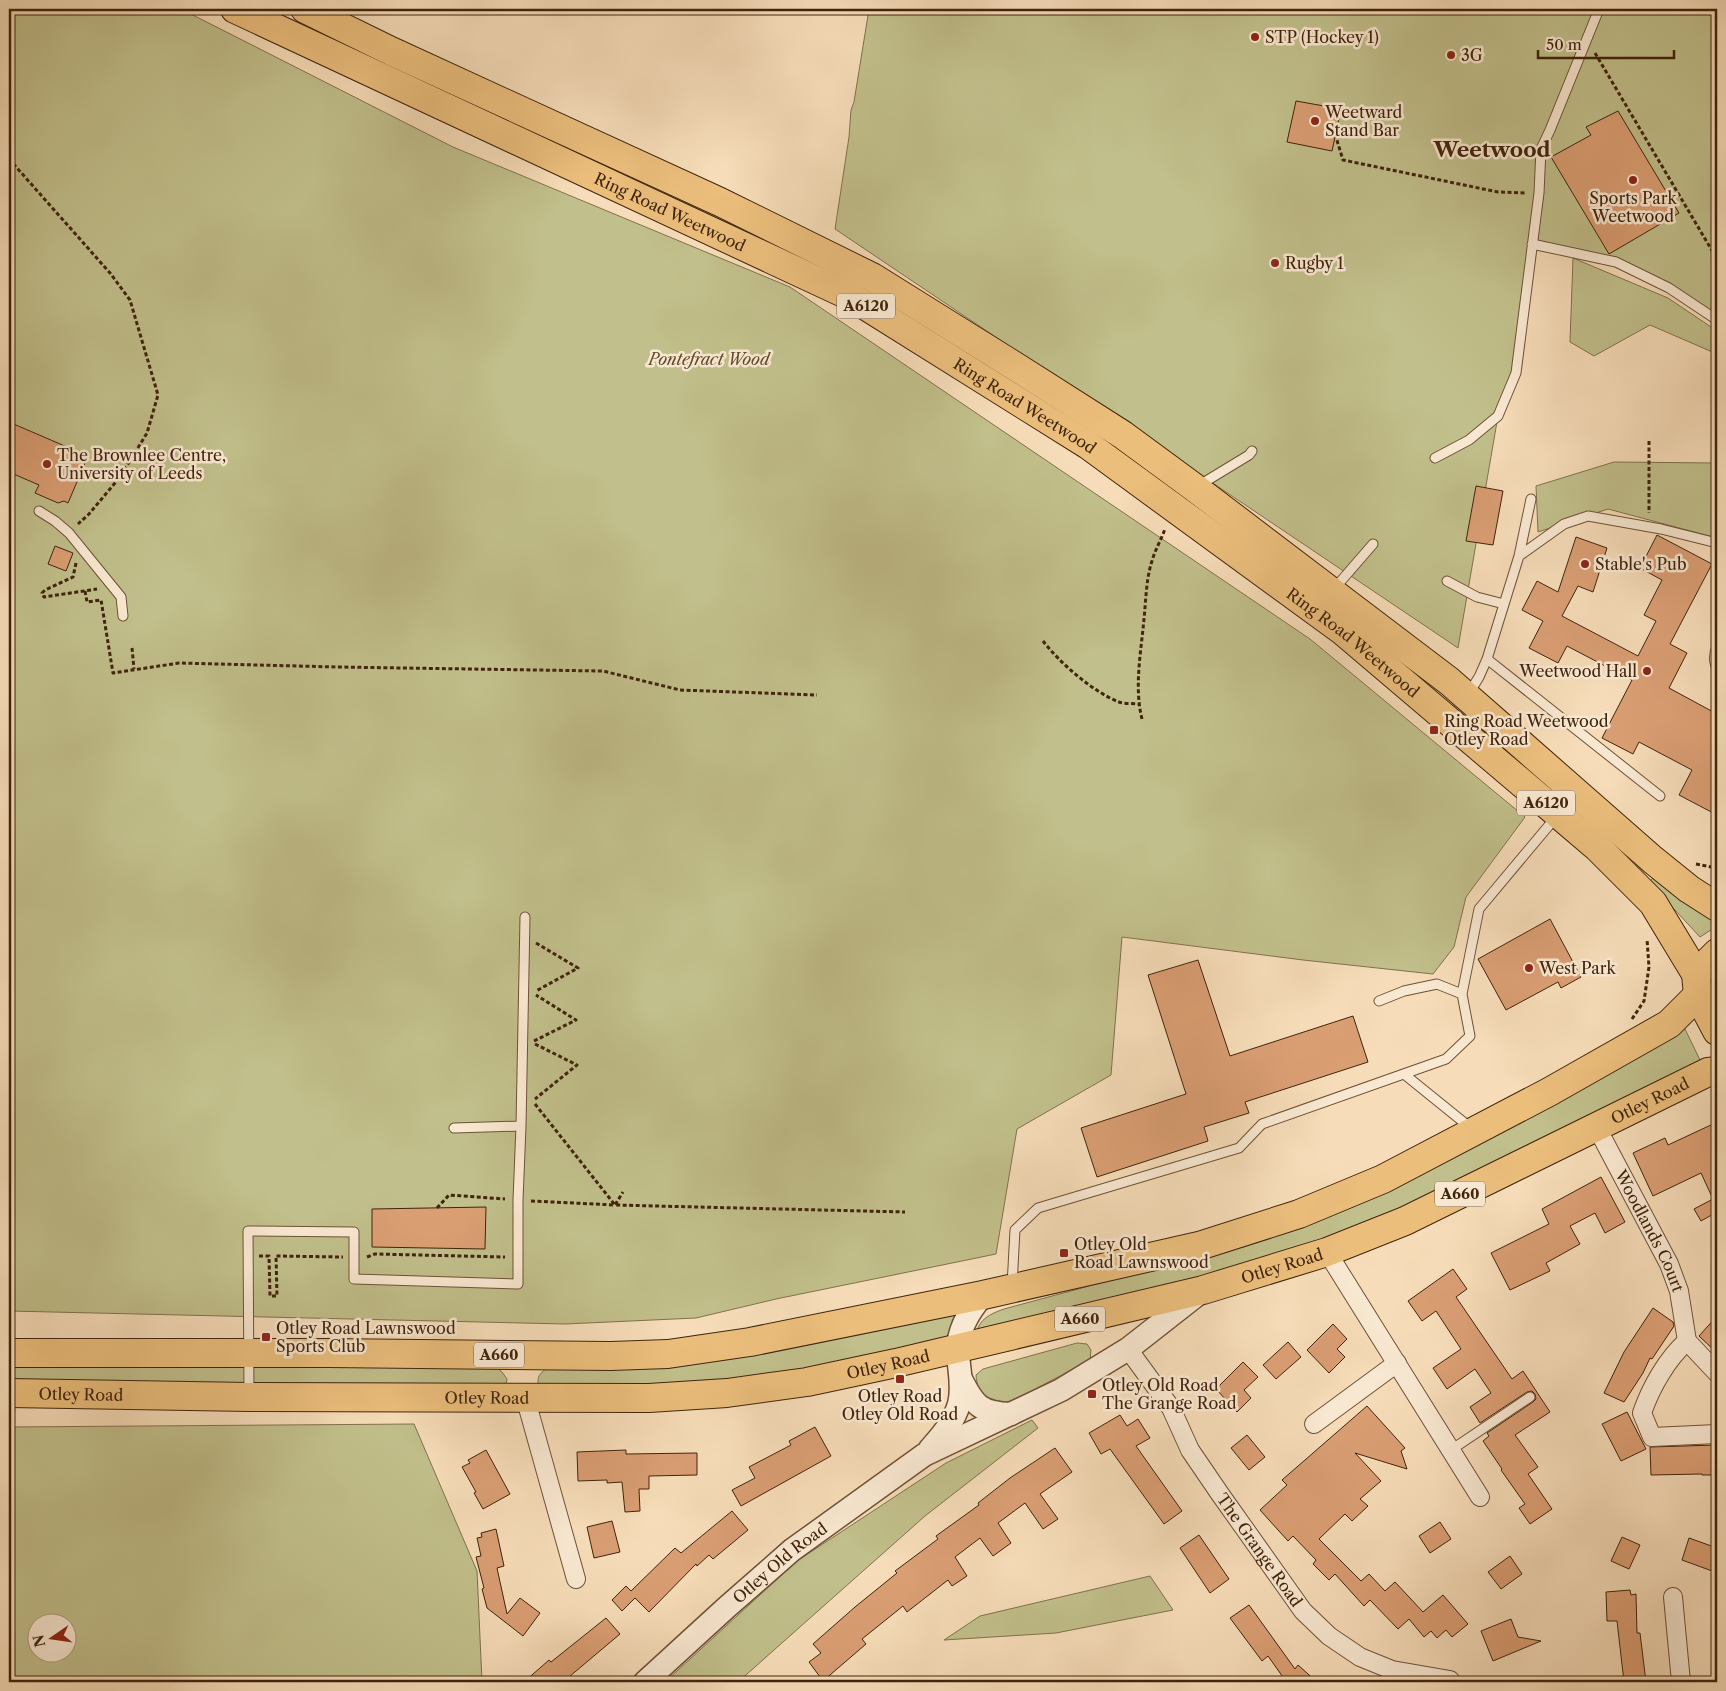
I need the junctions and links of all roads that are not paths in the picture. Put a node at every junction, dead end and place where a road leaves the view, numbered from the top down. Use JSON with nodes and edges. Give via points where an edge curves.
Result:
{"nodes":[{"id":1,"x":235,"y":9,"type":"edge"},
{"id":2,"x":305,"y":9,"type":"edge"},
{"id":3,"x":1599,"y":9,"type":"edge"},
{"id":4,"x":1532,"y":244,"type":"junction"},
{"id":5,"x":1717,"y":320,"type":"edge"},
{"id":6,"x":1252,"y":451,"type":"dead end"},
{"id":7,"x":1434,"y":458,"type":"dead end"},
{"id":8,"x":1205,"y":482,"type":"junction"},
{"id":9,"x":1531,"y":500,"type":"dead end"},
{"id":10,"x":38,"y":510,"type":"dead end"},
{"id":11,"x":1717,"y":543,"type":"edge"},
{"id":12,"x":1373,"y":544,"type":"dead end"},
{"id":13,"x":1519,"y":556,"type":"junction"},
{"id":14,"x":1447,"y":581,"type":"dead end"},
{"id":15,"x":1332,"y":592,"type":"junction"},
{"id":16,"x":1504,"y":604,"type":"junction"},
{"id":17,"x":123,"y":616,"type":"dead end"},
{"id":18,"x":1717,"y":647,"type":"edge"},
{"id":19,"x":1487,"y":659,"type":"junction"},
{"id":20,"x":1717,"y":669,"type":"edge"},
{"id":21,"x":1466,"y":698,"type":"junction"},
{"id":22,"x":1660,"y":796,"type":"dead end"},
{"id":23,"x":1559,"y":814,"type":"junction"},
{"id":24,"x":1717,"y":907,"type":"edge"},
{"id":25,"x":525,"y":917,"type":"dead end"},
{"id":26,"x":1717,"y":953,"type":"edge"},
{"id":27,"x":1697,"y":984,"type":"junction"},
{"id":28,"x":1462,"y":994,"type":"junction"},
{"id":29,"x":1379,"y":1001,"type":"dead end"},
{"id":30,"x":1717,"y":1030,"type":"edge"},
{"id":31,"x":1717,"y":1071,"type":"edge"},
{"id":32,"x":1404,"y":1074,"type":"junction"},
{"id":33,"x":521,"y":1126,"type":"junction"},
{"id":34,"x":1596,"y":1126,"type":"junction"},
{"id":35,"x":454,"y":1128,"type":"dead end"},
{"id":36,"x":1474,"y":1130,"type":"junction"},
{"id":37,"x":1328,"y":1252,"type":"junction"},
{"id":38,"x":1012,"y":1289,"type":"junction"},
{"id":39,"x":1203,"y":1290,"type":"junction"},
{"id":40,"x":983,"y":1295,"type":"junction"},
{"id":41,"x":1687,"y":1340,"type":"junction"},
{"id":42,"x":958,"y":1349,"type":"junction"},
{"id":43,"x":1128,"y":1349,"type":"junction"},
{"id":44,"x":9,"y":1353,"type":"edge"},
{"id":45,"x":249,"y":1353,"type":"junction"},
{"id":46,"x":525,"y":1355,"type":"junction"},
{"id":47,"x":1397,"y":1362,"type":"junction"},
{"id":48,"x":1717,"y":1373,"type":"edge"},
{"id":49,"x":961,"y":1379,"type":"junction"},
{"id":50,"x":10,"y":1393,"type":"edge"},
{"id":51,"x":249,"y":1397,"type":"junction"},
{"id":52,"x":525,"y":1397,"type":"junction"},
{"id":53,"x":1530,"y":1397,"type":"dead end"},
{"id":54,"x":1011,"y":1414,"type":"junction"},
{"id":55,"x":1314,"y":1424,"type":"dead end"},
{"id":56,"x":9,"y":1434,"type":"edge"},
{"id":57,"x":1717,"y":1434,"type":"edge"},
{"id":58,"x":1451,"y":1450,"type":"junction"},
{"id":59,"x":924,"y":1456,"type":"junction"},
{"id":60,"x":1480,"y":1497,"type":"dead end"},
{"id":61,"x":576,"y":1579,"type":"dead end"},
{"id":62,"x":1672,"y":1597,"type":"dead end"},
{"id":63,"x":1450,"y":1680,"type":"dead end"},
{"id":64,"x":648,"y":1681,"type":"edge"},
{"id":65,"x":1682,"y":1682,"type":"edge"}],
"edges":[{"from":1,"to":23,"type":"highway","name":"Ring Road Weetwood","number":"A6120","via":[[850,296],[1088,445],[1344,632]]},
{"from":2,"to":8,"type":"highway","name":"Ring Road Weetwood","number":"A6120","via":[[720,202],[872,278],[1123,435]]},
{"from":3,"to":4,"type":"lane","via":[[1542,149]]},
{"from":4,"to":5,"type":"lane","via":[[1616,262],[1670,288]]},
{"from":4,"to":7,"type":"lane","via":[[1516,372],[1498,416],[1469,440]]},
{"from":6,"to":8,"type":"lane"},
{"from":8,"to":15,"type":"highway","name":"Ring Road Weetwood","number":"A6120"},
{"from":9,"to":13,"type":"lane"},
{"from":10,"to":17,"type":"lane","via":[[69,532],[121,597]]},
{"from":11,"to":13,"type":"lane","via":[[1649,526],[1588,516],[1564,524]]},
{"from":12,"to":15,"type":"lane"},
{"from":13,"to":16,"type":"lane"},
{"from":14,"to":16,"type":"lane","via":[[1477,597]]},
{"from":15,"to":21,"type":"highway","name":"Ring Road Weetwood","number":"A6120","via":[[1449,681]]},
{"from":16,"to":19,"type":"lane"},
{"from":18,"to":20,"type":"lane","via":[[1714,654]]},
{"from":19,"to":21,"type":"lane"},
{"from":19,"to":22,"type":"lane"},
{"from":21,"to":24,"type":"highway","name":"Ring Road Weetwood","number":"A6120","via":[[1653,860]]},
{"from":23,"to":27,"type":"highway","name":"Ring Road Weetwood","number":"A6120","via":[[1653,903]]},
{"from":23,"to":28,"type":"lane","via":[[1479,909]]},
{"from":25,"to":33,"type":"lane"},
{"from":26,"to":27,"type":"highway"},
{"from":27,"to":30,"type":"highway","number":"A6120"},
{"from":27,"to":36,"type":"highway","number":"A660","via":[[1669,1024]]},
{"from":28,"to":29,"type":"lane","via":[[1437,984],[1404,991]]},
{"from":28,"to":32,"type":"lane","via":[[1470,1036],[1446,1059]]},
{"from":31,"to":34,"type":"highway","name":"Otley Road","number":"A660","via":[[1708,1072]]},
{"from":32,"to":36,"type":"lane"},
{"from":32,"to":38,"type":"lane","via":[[1262,1124],[1239,1148],[1038,1208],[1015,1230]]},
{"from":33,"to":35,"type":"lane"},
{"from":33,"to":45,"type":"lane","via":[[518,1284],[354,1279],[354,1232],[248,1231]]},
{"from":34,"to":37,"type":"highway","name":"Otley Road","number":"A660","via":[[1405,1222]]},
{"from":34,"to":41,"type":"street","name":"Woodlands Court","via":[[1669,1264],[1679,1291]]},
{"from":36,"to":38,"type":"highway","number":"A660","via":[[1383,1178],[1300,1214],[1199,1246]]},
{"from":37,"to":39,"type":"highway","name":"Otley Road","number":"A660"},
{"from":37,"to":47,"type":"street"},
{"from":38,"to":40,"type":"highway","number":"A660"},
{"from":39,"to":42,"type":"highway","name":"Otley Road","number":"A660"},
{"from":39,"to":43,"type":"street","name":"Otley Old Road"},
{"from":40,"to":42,"type":"street","name":"Otley Old Road","via":[[966,1319]]},
{"from":40,"to":46,"type":"highway","number":"A660","via":[[750,1342],[668,1354]]},
{"from":41,"to":48,"type":"street"},
{"from":41,"to":57,"type":"street","via":[[1666,1366],[1647,1397],[1642,1413],[1652,1436]]},
{"from":42,"to":49,"type":"street","name":"Otley Old Road"},
{"from":42,"to":52,"type":"highway","name":"Otley Road","number":"A660","via":[[807,1382],[727,1393],[650,1398]]},
{"from":43,"to":54,"type":"street","name":"Otley Old Road","via":[[1061,1390]]},
{"from":43,"to":63,"type":"street","name":"The Grange Road","via":[[1171,1408],[1190,1450],[1303,1611],[1329,1636],[1360,1657],[1392,1670]]},
{"from":44,"to":45,"type":"highway","number":"A660"},
{"from":45,"to":46,"type":"highway","number":"A660"},
{"from":45,"to":51,"type":"lane"},
{"from":46,"to":52,"type":"highway"},
{"from":47,"to":55,"type":"street"},
{"from":47,"to":58,"type":"street"},
{"from":49,"to":54,"type":"street","via":[[981,1408]]},
{"from":49,"to":59,"type":"street","name":"Otley Old Road","via":[[954,1419]]},
{"from":50,"to":51,"type":"highway","name":"Otley Road","number":"A660"},
{"from":50,"to":56,"type":"lane"},
{"from":51,"to":52,"type":"highway","name":"Otley Road","number":"A660"},
{"from":52,"to":61,"type":"street"},
{"from":53,"to":58,"type":"lane"},
{"from":54,"to":59,"type":"street","name":"Otley Old Road"},
{"from":58,"to":60,"type":"street"},
{"from":59,"to":64,"type":"street","name":"Otley Old Road","via":[[792,1550]]},
{"from":62,"to":65,"type":"street"}]}
